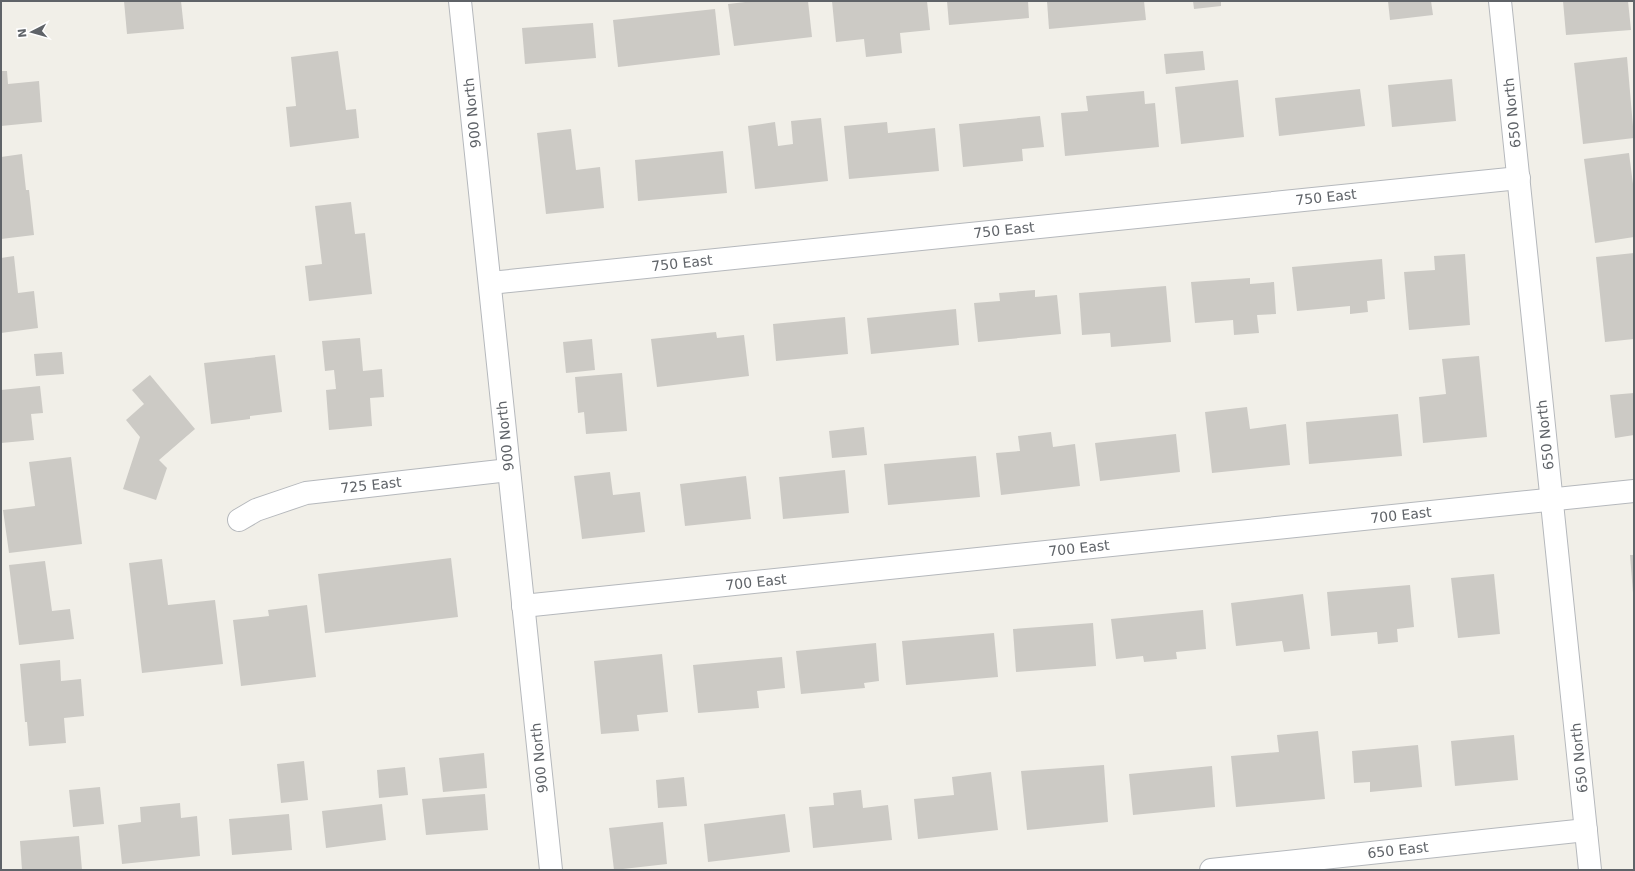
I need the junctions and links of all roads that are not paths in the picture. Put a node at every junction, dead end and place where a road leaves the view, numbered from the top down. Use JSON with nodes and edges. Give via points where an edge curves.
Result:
{"nodes":[{"id":1,"x":460,"y":1,"type":"edge"},
{"id":2,"x":1500,"y":1,"type":"edge"},
{"id":3,"x":1518,"y":178,"type":"junction"},
{"id":4,"x":490,"y":283,"type":"junction"},
{"id":5,"x":509,"y":470,"type":"junction"},
{"id":6,"x":1634,"y":491,"type":"edge"},
{"id":7,"x":1552,"y":499,"type":"junction"},
{"id":8,"x":239,"y":520,"type":"dead end"},
{"id":9,"x":523,"y":606,"type":"junction"},
{"id":10,"x":1586,"y":830,"type":"junction"},
{"id":11,"x":551,"y":870,"type":"edge"},
{"id":12,"x":1210,"y":870,"type":"edge"},
{"id":13,"x":1590,"y":870,"type":"edge"}],
"edges":[{"from":1,"to":4,"type":"street","name":"900 North"},
{"from":2,"to":3,"type":"street","name":"650 North"},
{"from":3,"to":4,"type":"street","name":"750 East"},
{"from":3,"to":7,"type":"street","name":"650 North"},
{"from":4,"to":5,"type":"street","name":"900 North"},
{"from":5,"to":8,"type":"street","name":"725 East","via":[[306,493],[256,510]]},
{"from":5,"to":9,"type":"street","name":"900 North"},
{"from":6,"to":7,"type":"street","name":"700 East"},
{"from":7,"to":9,"type":"street","name":"700 East"},
{"from":7,"to":10,"type":"street","name":"650 North"},
{"from":9,"to":11,"type":"street","name":"900 North"},
{"from":10,"to":12,"type":"street","name":"650 East"},
{"from":10,"to":13,"type":"street","name":"650 North"}]}
